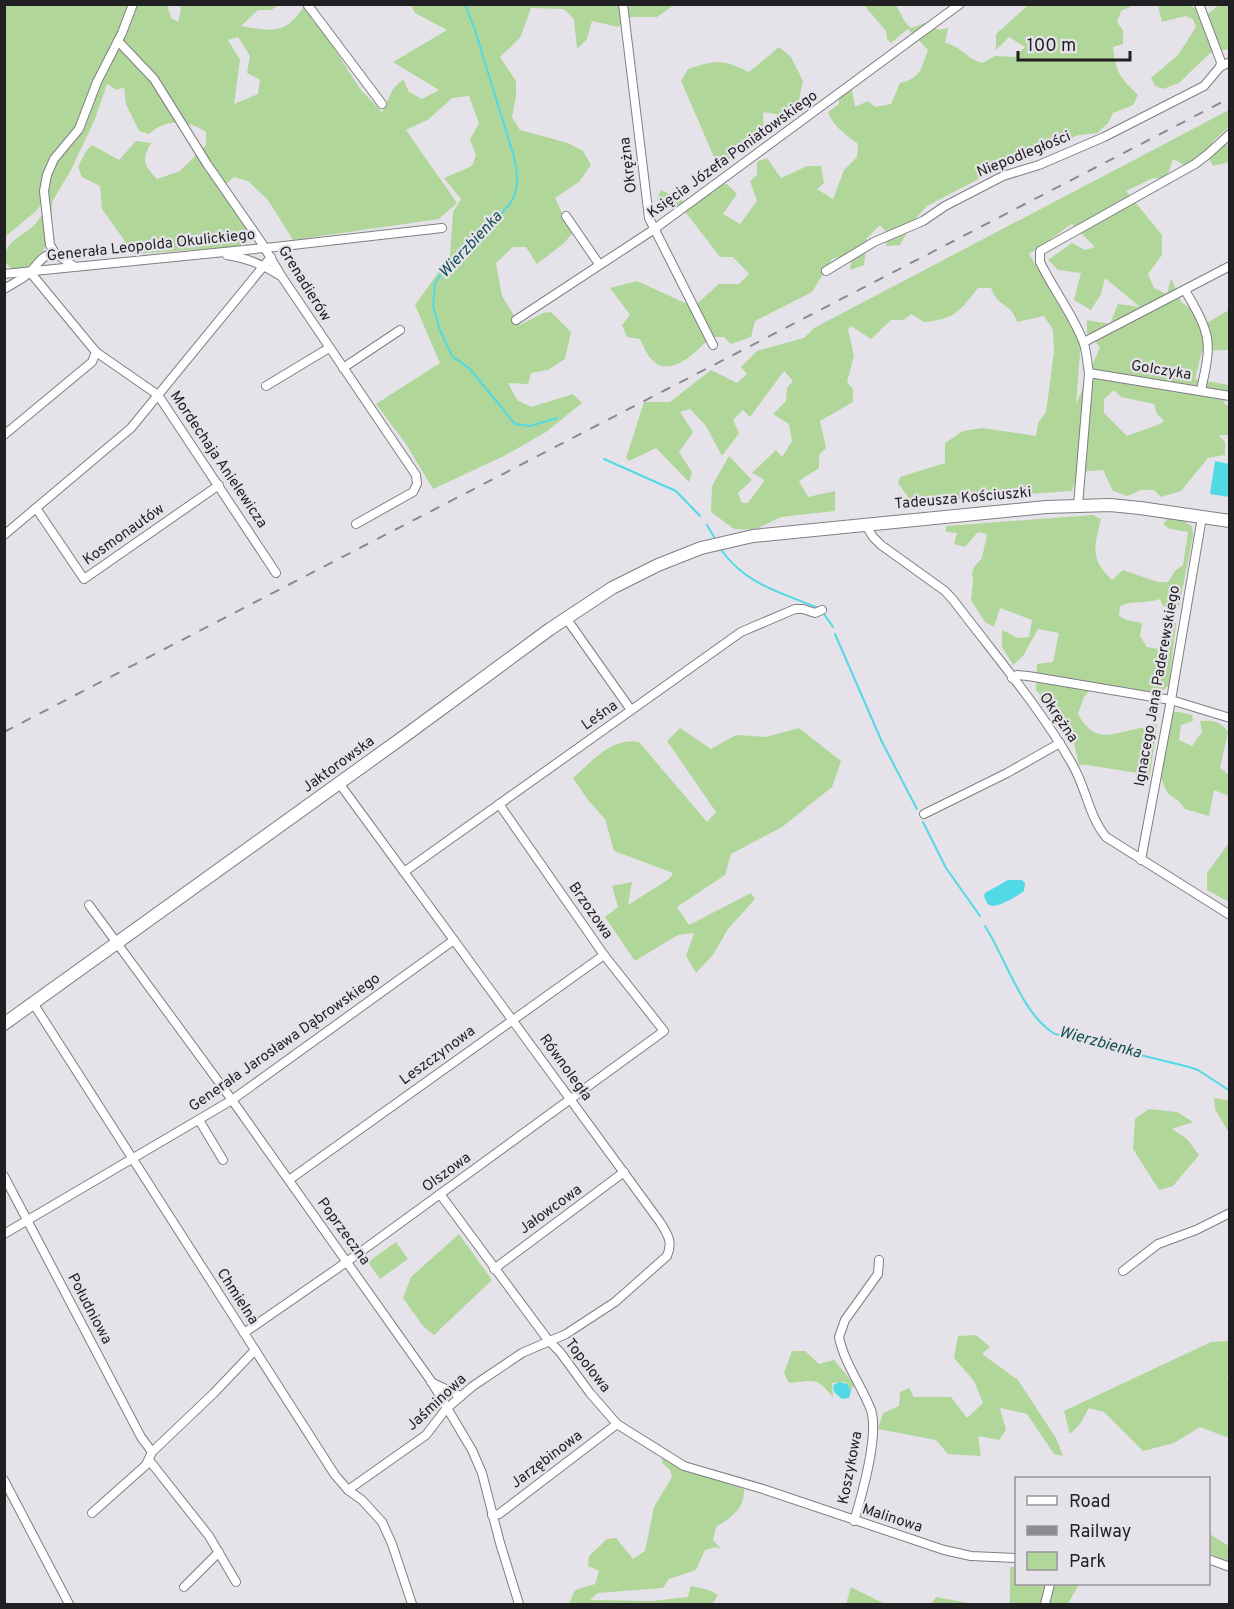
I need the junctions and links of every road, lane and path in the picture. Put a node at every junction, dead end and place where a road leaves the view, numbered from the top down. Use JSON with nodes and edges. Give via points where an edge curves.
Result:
{"nodes":[{"id":1,"x":133,"y":4,"type":"edge"},
{"id":2,"x":307,"y":4,"type":"edge"},
{"id":3,"x":623,"y":4,"type":"edge"},
{"id":4,"x":960,"y":4,"type":"edge"},
{"id":5,"x":1199,"y":4,"type":"edge"},
{"id":6,"x":118,"y":41,"type":"junction"},
{"id":7,"x":1230,"y":62,"type":"edge"},
{"id":8,"x":1220,"y":67,"type":"junction"},
{"id":9,"x":382,"y":104,"type":"dead end"},
{"id":10,"x":1230,"y":134,"type":"edge"},
{"id":11,"x":566,"y":216,"type":"dead end"},
{"id":12,"x":442,"y":228,"type":"dead end"},
{"id":13,"x":653,"y":230,"type":"junction"},
{"id":14,"x":266,"y":248,"type":"junction"},
{"id":15,"x":56,"y":253,"type":"junction"},
{"id":16,"x":218,"y":253,"type":"junction"},
{"id":17,"x":271,"y":257,"type":"junction"},
{"id":18,"x":598,"y":264,"type":"junction"},
{"id":19,"x":264,"y":265,"type":"junction"},
{"id":20,"x":1230,"y":266,"type":"edge"},
{"id":21,"x":75,"y":267,"type":"junction"},
{"id":22,"x":826,"y":271,"type":"dead end"},
{"id":23,"x":30,"y":272,"type":"junction"},
{"id":24,"x":4,"y":274,"type":"edge"},
{"id":25,"x":282,"y":277,"type":"junction"},
{"id":26,"x":4,"y":289,"type":"edge"},
{"id":27,"x":1185,"y":290,"type":"junction"},
{"id":28,"x":516,"y":320,"type":"dead end"},
{"id":29,"x":400,"y":330,"type":"dead end"},
{"id":30,"x":1084,"y":342,"type":"junction"},
{"id":31,"x":713,"y":345,"type":"dead end"},
{"id":32,"x":329,"y":348,"type":"junction"},
{"id":33,"x":96,"y":352,"type":"junction"},
{"id":34,"x":343,"y":368,"type":"junction"},
{"id":35,"x":1089,"y":374,"type":"junction"},
{"id":36,"x":266,"y":386,"type":"dead end"},
{"id":37,"x":1201,"y":391,"type":"junction"},
{"id":38,"x":158,"y":395,"type":"junction"},
{"id":39,"x":1230,"y":396,"type":"edge"},
{"id":40,"x":4,"y":435,"type":"edge"},
{"id":41,"x":219,"y":486,"type":"junction"},
{"id":42,"x":1078,"y":505,"type":"junction"},
{"id":43,"x":36,"y":508,"type":"junction"},
{"id":44,"x":1202,"y":517,"type":"junction"},
{"id":45,"x":1230,"y":521,"type":"edge"},
{"id":46,"x":356,"y":524,"type":"dead end"},
{"id":47,"x":866,"y":524,"type":"junction"},
{"id":48,"x":4,"y":535,"type":"edge"},
{"id":49,"x":701,"y":548,"type":"joint"},
{"id":50,"x":276,"y":573,"type":"dead end"},
{"id":51,"x":822,"y":610,"type":"dead end"},
{"id":52,"x":566,"y":618,"type":"junction"},
{"id":53,"x":1012,"y":678,"type":"junction"},
{"id":54,"x":1171,"y":700,"type":"junction"},
{"id":55,"x":631,"y":710,"type":"junction"},
{"id":56,"x":1230,"y":718,"type":"edge"},
{"id":57,"x":1060,"y":743,"type":"junction"},
{"id":58,"x":339,"y":783,"type":"junction"},
{"id":59,"x":499,"y":804,"type":"junction"},
{"id":60,"x":924,"y":814,"type":"dead end"},
{"id":61,"x":1140,"y":860,"type":"junction"},
{"id":62,"x":404,"y":872,"type":"junction"},
{"id":63,"x":89,"y":904,"type":"dead end"},
{"id":64,"x":1230,"y":915,"type":"edge"},
{"id":65,"x":453,"y":940,"type":"junction"},
{"id":66,"x":117,"y":943,"type":"junction"},
{"id":67,"x":604,"y":954,"type":"junction"},
{"id":68,"x":33,"y":1003,"type":"junction"},
{"id":69,"x":513,"y":1019,"type":"junction"},
{"id":70,"x":4,"y":1024,"type":"edge"},
{"id":71,"x":664,"y":1031,"type":"joint"},
{"id":72,"x":571,"y":1098,"type":"junction"},
{"id":73,"x":232,"y":1100,"type":"junction"},
{"id":74,"x":199,"y":1120,"type":"junction"},
{"id":75,"x":133,"y":1160,"type":"junction"},
{"id":76,"x":223,"y":1160,"type":"dead end"},
{"id":77,"x":624,"y":1172,"type":"junction"},
{"id":78,"x":4,"y":1176,"type":"edge"},
{"id":79,"x":288,"y":1180,"type":"junction"},
{"id":80,"x":440,"y":1194,"type":"junction"},
{"id":81,"x":1230,"y":1212,"type":"edge"},
{"id":82,"x":28,"y":1221,"type":"junction"},
{"id":83,"x":4,"y":1234,"type":"edge"},
{"id":84,"x":879,"y":1260,"type":"dead end"},
{"id":85,"x":348,"y":1261,"type":"junction"},
{"id":86,"x":494,"y":1269,"type":"junction"},
{"id":87,"x":1123,"y":1271,"type":"dead end"},
{"id":88,"x":244,"y":1333,"type":"junction"},
{"id":89,"x":548,"y":1340,"type":"junction"},
{"id":90,"x":255,"y":1350,"type":"junction"},
{"id":91,"x":431,"y":1381,"type":"junction"},
{"id":92,"x":460,"y":1396,"type":"junction"},
{"id":93,"x":446,"y":1409,"type":"junction"},
{"id":94,"x":617,"y":1424,"type":"junction"},
{"id":95,"x":151,"y":1456,"type":"junction"},
{"id":96,"x":4,"y":1480,"type":"edge"},
{"id":97,"x":763,"y":1489,"type":"joint"},
{"id":98,"x":348,"y":1490,"type":"junction"},
{"id":99,"x":92,"y":1513,"type":"dead end"},
{"id":100,"x":492,"y":1515,"type":"junction"},
{"id":101,"x":854,"y":1521,"type":"junction"},
{"id":102,"x":219,"y":1552,"type":"junction"},
{"id":103,"x":1015,"y":1558,"type":"edge"},
{"id":104,"x":1210,"y":1559,"type":"edge"},
{"id":105,"x":1230,"y":1567,"type":"edge"},
{"id":106,"x":236,"y":1581,"type":"dead end"},
{"id":107,"x":1050,"y":1585,"type":"edge"},
{"id":108,"x":184,"y":1587,"type":"dead end"},
{"id":109,"x":69,"y":1605,"type":"edge"},
{"id":110,"x":412,"y":1605,"type":"edge"},
{"id":111,"x":519,"y":1605,"type":"edge"},
{"id":112,"x":1045,"y":1605,"type":"edge"}],
"edges":[{"from":1,"to":6,"type":"street"},
{"from":2,"to":9,"type":"street"},
{"from":3,"to":13,"type":"street","name":"Okrężna"},
{"from":4,"to":13,"type":"street","name":"Księcia Józefa Poniatowskiego"},
{"from":5,"to":8,"type":"street"},
{"from":6,"to":14,"type":"street","name":"Grenadierów","via":[[154,79]]},
{"from":6,"to":15,"type":"street","via":[[79,129],[54,159],[47,175],[44,191],[50,245]]},
{"from":7,"to":8,"type":"street","name":"Niepodległości"},
{"from":8,"to":22,"type":"street","name":"Niepodległości","via":[[1194,92],[1040,165],[1003,176]]},
{"from":10,"to":30,"type":"street","via":[[1195,164],[1043,247],[1040,262]]},
{"from":11,"to":18,"type":"street"},
{"from":12,"to":14,"type":"street","name":"Generała Leopolda Okulickiego"},
{"from":13,"to":18,"type":"street","name":"Księcia Józefa Poniatowskiego"},
{"from":13,"to":31,"type":"street","name":"Okrężna"},
{"from":14,"to":16,"type":"street","name":"Generała Leopolda Okulickiego"},
{"from":14,"to":17,"type":"street","name":"Grenadierów"},
{"from":15,"to":21,"type":"street"},
{"from":15,"to":23,"type":"street","via":[[48,253]]},
{"from":16,"to":19,"type":"street"},
{"from":16,"to":21,"type":"street","name":"Generała Leopolda Okulickiego"},
{"from":17,"to":19,"type":"street"},
{"from":17,"to":25,"type":"street","name":"Grenadierów"},
{"from":18,"to":28,"type":"street","name":"Księcia Józefa Poniatowskiego"},
{"from":19,"to":25,"type":"street"},
{"from":19,"to":38,"type":"street"},
{"from":20,"to":27,"type":"street"},
{"from":21,"to":23,"type":"street","name":"Generała Leopolda Okulickiego"},
{"from":23,"to":24,"type":"street","name":"Generała Leopolda Okulickiego"},
{"from":23,"to":26,"type":"street"},
{"from":23,"to":33,"type":"street","name":"Mordechaja Anielewicza"},
{"from":25,"to":32,"type":"street","name":"Grenadierów"},
{"from":27,"to":30,"type":"street"},
{"from":27,"to":37,"type":"street","via":[[1207,339]]},
{"from":29,"to":34,"type":"street"},
{"from":30,"to":35,"type":"street"},
{"from":32,"to":34,"type":"street","name":"Grenadierów"},
{"from":32,"to":36,"type":"street"},
{"from":33,"to":38,"type":"street","name":"Mordechaja Anielewicza"},
{"from":33,"to":40,"type":"street","via":[[92,362]]},
{"from":34,"to":46,"type":"street","name":"Grenadierów","via":[[416,475],[417,484],[413,492]]},
{"from":35,"to":37,"type":"street","name":"Golczyka"},
{"from":35,"to":42,"type":"street"},
{"from":37,"to":39,"type":"street","name":"Golczyka"},
{"from":38,"to":41,"type":"street","name":"Mordechaja Anielewicza"},
{"from":38,"to":43,"type":"street","via":[[131,428]]},
{"from":41,"to":43,"type":"street","name":"Kosmonautów","via":[[84,579]]},
{"from":41,"to":50,"type":"street","name":"Mordechaja Anielewicza"},
{"from":42,"to":44,"type":"main road","name":"Tadeusza Kościuszki"},
{"from":42,"to":47,"type":"main road","name":"Tadeusza Kościuszki"},
{"from":43,"to":48,"type":"street"},
{"from":44,"to":45,"type":"main road","name":"Tadeusza Kościuszki"},
{"from":44,"to":54,"type":"street","name":"Ignacego Jana Paderewskiego"},
{"from":47,"to":49,"type":"main road","name":"Tadeusza Kościuszki","via":[[753,536]]},
{"from":47,"to":53,"type":"street","name":"Okrężna","via":[[888,551],[945,591]]},
{"from":49,"to":52,"type":"main road","name":"Jaktorowska","via":[[633,576]]},
{"from":51,"to":55,"type":"street","name":"Leśna","via":[[815,613],[795,609],[741,632]]},
{"from":52,"to":55,"type":"street"},
{"from":52,"to":58,"type":"main road","name":"Jaktorowska"},
{"from":53,"to":54,"type":"street","via":[[1028,676]]},
{"from":53,"to":57,"type":"street","name":"Okrężna"},
{"from":54,"to":56,"type":"street"},
{"from":54,"to":61,"type":"street","name":"Ignacego Jana Paderewskiego"},
{"from":55,"to":59,"type":"street","name":"Leśna"},
{"from":57,"to":60,"type":"street"},
{"from":57,"to":61,"type":"street","name":"Okrężna","via":[[1077,772],[1100,831]]},
{"from":58,"to":62,"type":"street","name":"Równoległa"},
{"from":58,"to":66,"type":"main road","name":"Jaktorowska"},
{"from":59,"to":62,"type":"street","name":"Leśna"},
{"from":59,"to":67,"type":"street","name":"Brzozowa"},
{"from":61,"to":64,"type":"street","name":"Okrężna"},
{"from":62,"to":65,"type":"street","name":"Równoległa"},
{"from":63,"to":66,"type":"street","name":"Poprzeczna"},
{"from":65,"to":69,"type":"street","name":"Równoległa"},
{"from":65,"to":73,"type":"street","name":"Generała Jarosława Dąbrowskiego"},
{"from":66,"to":68,"type":"main road","name":"Jaktorowska"},
{"from":66,"to":73,"type":"street","name":"Poprzeczna"},
{"from":67,"to":69,"type":"street","name":"Leszczynowa"},
{"from":67,"to":71,"type":"street","name":"Brzozowa"},
{"from":68,"to":70,"type":"main road","name":"Jaktorowska"},
{"from":68,"to":75,"type":"street","name":"Chmielna"},
{"from":69,"to":72,"type":"street","name":"Równoległa"},
{"from":69,"to":79,"type":"street","name":"Leszczynowa"},
{"from":71,"to":72,"type":"street","name":"Olszowa"},
{"from":72,"to":77,"type":"street","name":"Równoległa"},
{"from":72,"to":80,"type":"street","name":"Olszowa"},
{"from":73,"to":74,"type":"street","name":"Generała Jarosława Dąbrowskiego"},
{"from":73,"to":79,"type":"street","name":"Poprzeczna"},
{"from":74,"to":75,"type":"street","name":"Generała Jarosława Dąbrowskiego"},
{"from":74,"to":76,"type":"street"},
{"from":75,"to":82,"type":"street","name":"Generała Jarosława Dąbrowskiego"},
{"from":75,"to":88,"type":"street","name":"Chmielna"},
{"from":77,"to":86,"type":"street","name":"Jałowcowa"},
{"from":77,"to":89,"type":"street","name":"Równoległa","via":[[670,1240],[667,1256],[615,1302],[566,1334]]},
{"from":78,"to":82,"type":"street","name":"Południowa"},
{"from":79,"to":85,"type":"street","name":"Poprzeczna"},
{"from":80,"to":85,"type":"street","name":"Olszowa"},
{"from":80,"to":86,"type":"street","name":"Topolowa"},
{"from":81,"to":87,"type":"street","via":[[1161,1243]]},
{"from":82,"to":83,"type":"street","name":"Generała Jarosława Dąbrowskiego"},
{"from":82,"to":95,"type":"street","name":"Południowa"},
{"from":84,"to":101,"type":"street","name":"Koszykowa","via":[[878,1275],[845,1320],[839,1337],[873,1420],[865,1481]]},
{"from":85,"to":88,"type":"street","name":"Olszowa"},
{"from":85,"to":91,"type":"street","name":"Poprzeczna"},
{"from":86,"to":89,"type":"street","name":"Topolowa"},
{"from":88,"to":90,"type":"street","name":"Chmielna"},
{"from":89,"to":92,"type":"street","name":"Jaśminowa"},
{"from":89,"to":94,"type":"street","name":"Topolowa"},
{"from":90,"to":95,"type":"street"},
{"from":90,"to":98,"type":"street","name":"Chmielna"},
{"from":91,"to":92,"type":"street"},
{"from":91,"to":93,"type":"street","name":"Poprzeczna"},
{"from":92,"to":93,"type":"street","name":"Jaśminowa"},
{"from":93,"to":98,"type":"street","name":"Jaśminowa","via":[[426,1435]]},
{"from":93,"to":100,"type":"street","name":"Poprzeczna","via":[[482,1473]]},
{"from":94,"to":97,"type":"street","name":"Topolowa","via":[[684,1466]]},
{"from":94,"to":100,"type":"street","name":"Jarzębinowa","via":[[499,1514]]},
{"from":95,"to":99,"type":"street"},
{"from":95,"to":102,"type":"street","name":"Południowa"},
{"from":96,"to":109,"type":"street"},
{"from":97,"to":101,"type":"street","name":"Malinowa"},
{"from":98,"to":110,"type":"street","name":"Chmielna","via":[[382,1522]]},
{"from":100,"to":111,"type":"street","name":"Poprzeczna"},
{"from":101,"to":103,"type":"street","name":"Malinowa","via":[[970,1556]]},
{"from":102,"to":106,"type":"street","name":"Południowa"},
{"from":102,"to":108,"type":"street"},
{"from":104,"to":105,"type":"street"},
{"from":107,"to":112,"type":"street"}]}
